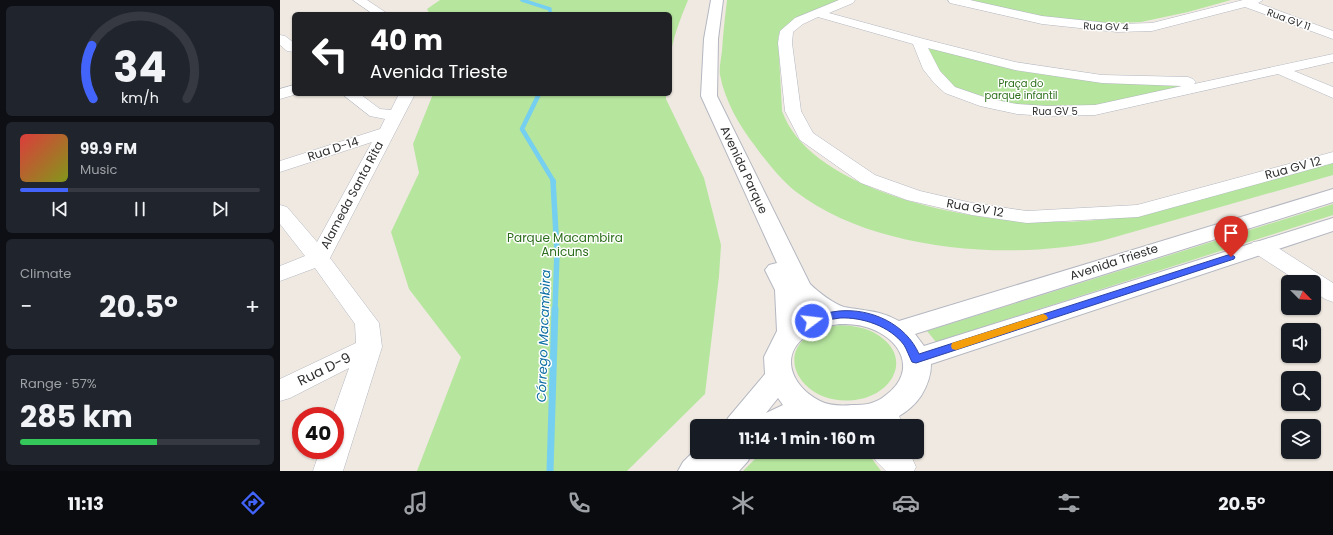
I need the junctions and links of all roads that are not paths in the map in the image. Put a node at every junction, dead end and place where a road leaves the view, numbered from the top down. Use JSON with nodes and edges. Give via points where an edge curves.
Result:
{"nodes":[{"id":1,"x":359,"y":0,"type":"edge"},
{"id":2,"x":708,"y":0,"type":"edge"},
{"id":3,"x":717,"y":0,"type":"edge"},
{"id":4,"x":850,"y":0,"type":"edge"},
{"id":5,"x":954,"y":0,"type":"edge"},
{"id":6,"x":1251,"y":2,"type":"edge"},
{"id":7,"x":379,"y":12,"type":"edge"},
{"id":8,"x":816,"y":13,"type":"junction"},
{"id":9,"x":1333,"y":35,"type":"edge"},
{"id":10,"x":280,"y":39,"type":"edge"},
{"id":11,"x":919,"y":42,"type":"junction"},
{"id":12,"x":289,"y":49,"type":"edge"},
{"id":13,"x":1333,"y":58,"type":"edge"},
{"id":14,"x":1280,"y":70,"type":"junction"},
{"id":15,"x":1218,"y":82,"type":"junction"},
{"id":16,"x":292,"y":91,"type":"edge"},
{"id":17,"x":1333,"y":93,"type":"edge"},
{"id":18,"x":280,"y":94,"type":"edge"},
{"id":19,"x":353,"y":96,"type":"edge"},
{"id":20,"x":405,"y":96,"type":"edge"},
{"id":21,"x":396,"y":115,"type":"junction"},
{"id":22,"x":386,"y":132,"type":"junction"},
{"id":23,"x":1333,"y":158,"type":"edge"},
{"id":24,"x":280,"y":167,"type":"edge"},
{"id":25,"x":1333,"y":195,"type":"edge"},
{"id":26,"x":280,"y":211,"type":"edge"},
{"id":27,"x":1333,"y":224,"type":"edge"},
{"id":28,"x":1261,"y":247,"type":"junction"},
{"id":29,"x":319,"y":258,"type":"junction"},
{"id":30,"x":280,"y":274,"type":"edge"},
{"id":31,"x":1333,"y":294,"type":"edge"},
{"id":32,"x":839,"y":315,"type":"junction"},
{"id":33,"x":896,"y":331,"type":"junction"},
{"id":34,"x":790,"y":334,"type":"junction"},
{"id":35,"x":369,"y":347,"type":"junction"},
{"id":36,"x":916,"y":359,"type":"junction"},
{"id":37,"x":779,"y":377,"type":"junction"},
{"id":38,"x":280,"y":391,"type":"edge"},
{"id":39,"x":806,"y":407,"type":"junction"},
{"id":40,"x":887,"y":418,"type":"edge"},
{"id":41,"x":745,"y":419,"type":"edge"},
{"id":42,"x":781,"y":419,"type":"edge"},
{"id":43,"x":842,"y":419,"type":"edge"},
{"id":44,"x":861,"y":419,"type":"edge"},
{"id":45,"x":706,"y":459,"type":"edge"},
{"id":46,"x":730,"y":459,"type":"edge"},
{"id":47,"x":328,"y":471,"type":"edge"},
{"id":48,"x":694,"y":471,"type":"edge"},
{"id":49,"x":719,"y":471,"type":"edge"}],
"edges":[{"from":1,"to":7,"type":"street"},
{"from":2,"to":34,"type":"street","name":"Avenida Parque","via":[[702,34],[699,99],[787,290]]},
{"from":3,"to":32,"type":"street","name":"Avenida Parque","via":[[711,39],[709,96],[800,288],[809,298]]},
{"from":4,"to":8,"type":"street","name":"Rua GV 12"},
{"from":5,"to":6,"type":"street","name":"Rua GV 4","via":[[1042,20],[1117,28],[1152,27]]},
{"from":6,"to":9,"type":"street","name":"Rua GV 11"},
{"from":8,"to":11,"type":"street","name":"Rua GV 5"},
{"from":8,"to":23,"type":"street","name":"Rua GV 12","via":[[799,21],[787,31],[785,43],[793,111],[806,136],[868,179],[914,196],[972,209],[1026,217],[1138,211]]},
{"from":10,"to":12,"type":"street"},
{"from":11,"to":15,"type":"street","name":"Rua GV 5","via":[[1015,66],[1102,79]]},
{"from":11,"to":15,"type":"street","name":"Rua GV 5","via":[[932,72],[951,91],[982,102],[1019,110],[1095,110]]},
{"from":13,"to":14,"type":"street","name":"Rua GV 5"},
{"from":14,"to":15,"type":"street","name":"Rua GV 5"},
{"from":14,"to":17,"type":"street"},
{"from":16,"to":18,"type":"street"},
{"from":19,"to":21,"type":"street","via":[[376,112]]},
{"from":20,"to":21,"type":"street","name":"Alameda Santa Rita"},
{"from":21,"to":22,"type":"street","name":"Alameda Santa Rita"},
{"from":22,"to":24,"type":"street","name":"Rua D-14"},
{"from":22,"to":29,"type":"street","name":"Alameda Santa Rita"},
{"from":25,"to":33,"type":"street","name":"Avenida Trieste"},
{"from":26,"to":29,"type":"street"},
{"from":27,"to":28,"type":"street"},
{"from":28,"to":31,"type":"street"},
{"from":28,"to":36,"type":"street"},
{"from":29,"to":30,"type":"street"},
{"from":29,"to":35,"type":"street","name":"Alameda Santa Rita","via":[[367,322]]},
{"from":32,"to":33,"type":"street","via":[[870,318]]},
{"from":32,"to":34,"type":"street","via":[[806,323]]},
{"from":33,"to":36,"type":"street","via":[[909,344]]},
{"from":34,"to":37,"type":"street","via":[[778,354],[776,365]]},
{"from":35,"to":38,"type":"street","name":"Rua D-9"},
{"from":35,"to":47,"type":"street","name":"Alameda Santa Rita"},
{"from":36,"to":40,"type":"street","via":[[917,371],[912,388]]},
{"from":37,"to":39,"type":"street","via":[[788,393]]},
{"from":37,"to":41,"type":"street"},
{"from":39,"to":42,"type":"street"},
{"from":39,"to":43,"type":"street"},
{"from":40,"to":44,"type":"street","via":[[868,416]]},
{"from":45,"to":48,"type":"street"},
{"from":46,"to":49,"type":"street"}]}
